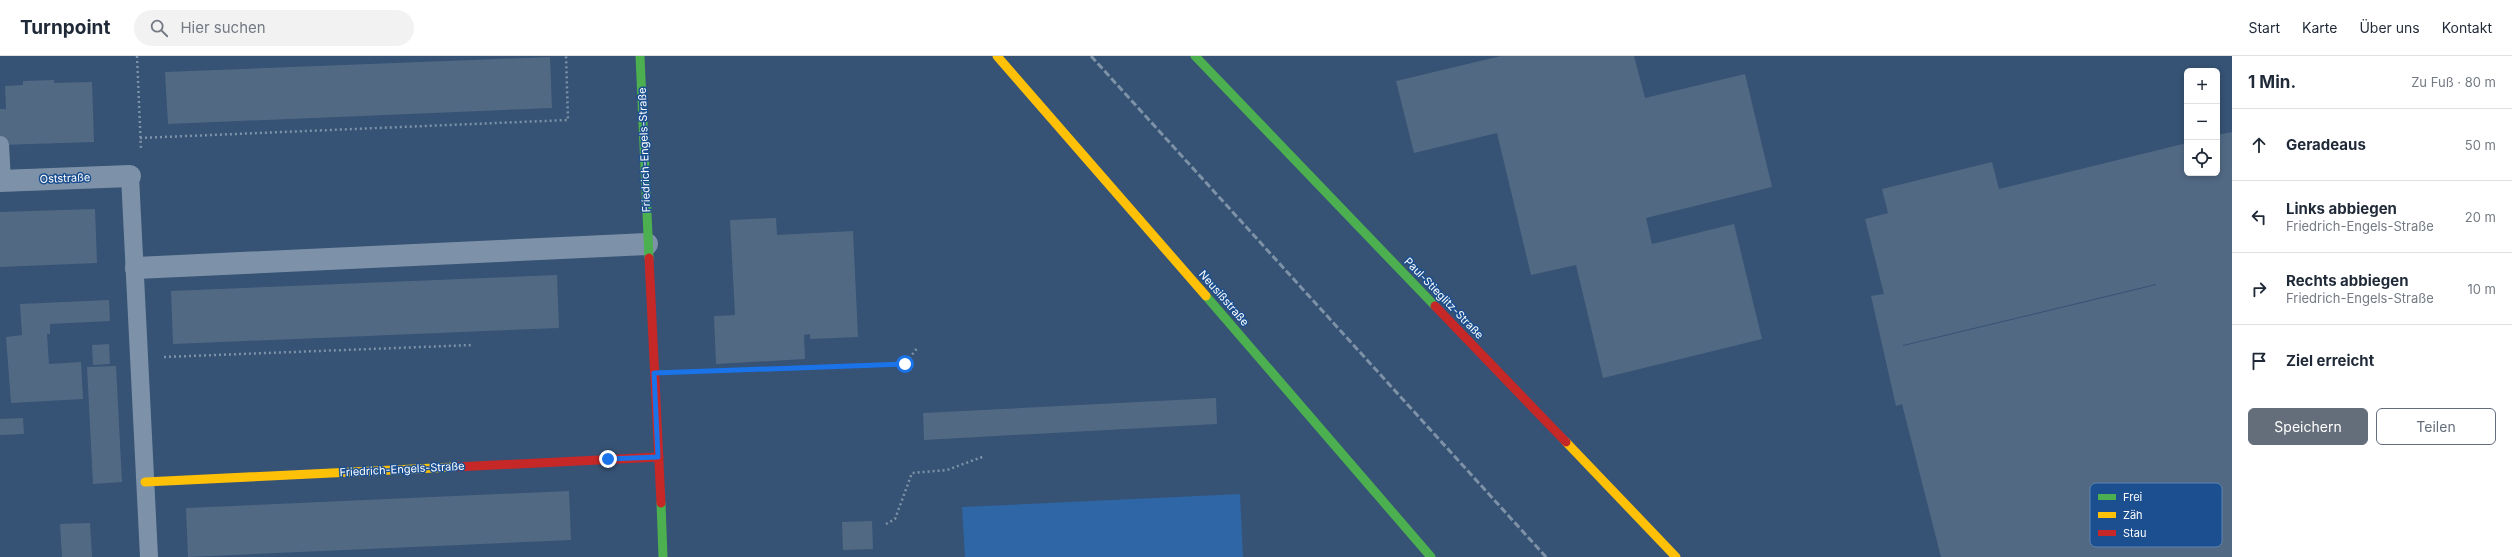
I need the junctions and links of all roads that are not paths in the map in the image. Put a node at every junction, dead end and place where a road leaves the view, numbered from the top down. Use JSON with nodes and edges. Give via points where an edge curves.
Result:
{"nodes":[{"id":1,"x":640,"y":56,"type":"edge"},
{"id":2,"x":997,"y":56,"type":"edge"},
{"id":3,"x":1195,"y":56,"type":"edge"},
{"id":4,"x":0,"y":145,"type":"edge"},
{"id":5,"x":130,"y":176,"type":"joint"},
{"id":6,"x":1,"y":181,"type":"edge"},
{"id":7,"x":647,"y":244,"type":"junction"},
{"id":8,"x":136,"y":268,"type":"junction"},
{"id":9,"x":658,"y":457,"type":"junction"},
{"id":10,"x":145,"y":482,"type":"junction"},
{"id":11,"x":149,"y":557,"type":"edge"},
{"id":12,"x":663,"y":557,"type":"edge"},
{"id":13,"x":1431,"y":557,"type":"edge"},
{"id":14,"x":1676,"y":557,"type":"edge"}],
"edges":[{"from":1,"to":7,"type":"street","name":"Friedrich-Engels-Straße"},
{"from":2,"to":13,"type":"street","name":"Neusißstraße","via":[[1090,160]]},
{"from":3,"to":14,"type":"street","name":"Paul-Stieglitz-Straße"},
{"from":4,"to":6,"type":"lane"},
{"from":5,"to":6,"type":"street","name":"Oststraße"},
{"from":5,"to":8,"type":"lane"},
{"from":7,"to":8,"type":"street"},
{"from":7,"to":9,"type":"street","name":"Friedrich-Engels-Straße"},
{"from":8,"to":10,"type":"lane"},
{"from":9,"to":10,"type":"street","name":"Friedrich-Engels-Straße"},
{"from":9,"to":12,"type":"street","name":"Friedrich-Engels-Straße"},
{"from":10,"to":11,"type":"lane"}]}
